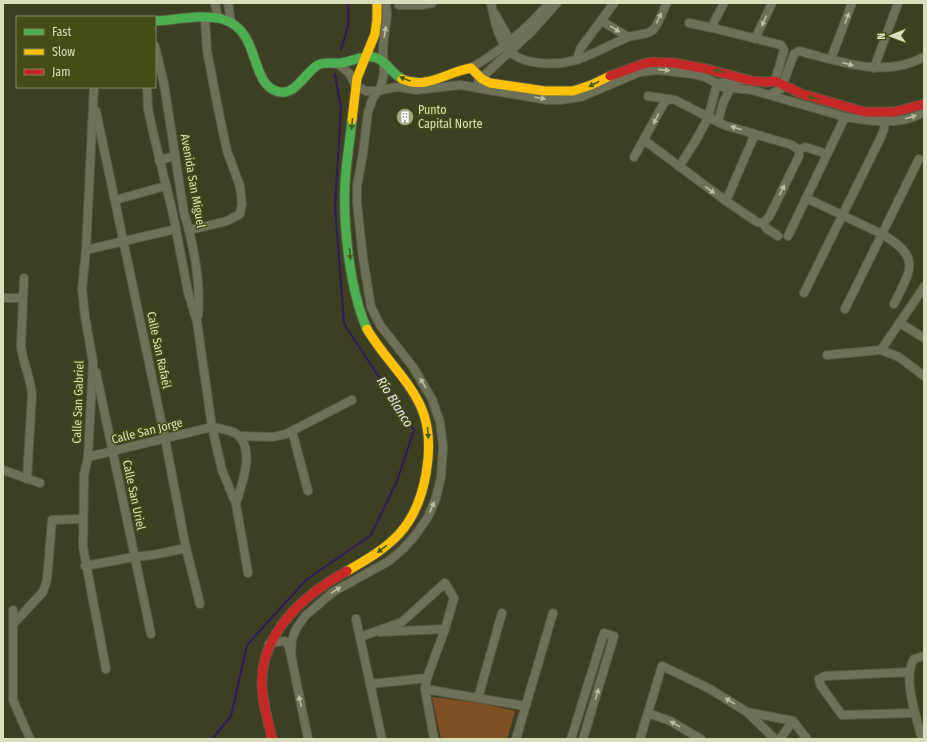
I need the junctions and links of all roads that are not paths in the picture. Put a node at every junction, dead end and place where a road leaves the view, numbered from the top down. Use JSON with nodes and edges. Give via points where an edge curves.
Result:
{"nodes":[{"id":1,"x":215,"y":3,"type":"edge"},
{"id":2,"x":228,"y":3,"type":"edge"},
{"id":3,"x":377,"y":3,"type":"edge"},
{"id":4,"x":386,"y":3,"type":"edge"},
{"id":5,"x":432,"y":3,"type":"edge"},
{"id":6,"x":549,"y":3,"type":"edge"},
{"id":7,"x":557,"y":3,"type":"edge"},
{"id":8,"x":614,"y":3,"type":"edge"},
{"id":9,"x":667,"y":3,"type":"edge"},
{"id":10,"x":724,"y":3,"type":"edge"},
{"id":11,"x":772,"y":3,"type":"edge"},
{"id":12,"x":852,"y":3,"type":"edge"},
{"id":13,"x":898,"y":3,"type":"edge"},
{"id":14,"x":399,"y":5,"type":"dead end"},
{"id":15,"x":491,"y":7,"type":"edge"},
{"id":16,"x":205,"y":18,"type":"junction"},
{"id":17,"x":218,"y":18,"type":"junction"},
{"id":18,"x":156,"y":21,"type":"edge"},
{"id":19,"x":602,"y":21,"type":"junction"},
{"id":20,"x":231,"y":22,"type":"junction"},
{"id":21,"x":689,"y":24,"type":"dead end"},
{"id":22,"x":713,"y":28,"type":"junction"},
{"id":23,"x":628,"y":37,"type":"junction"},
{"id":24,"x":755,"y":39,"type":"junction"},
{"id":25,"x":510,"y":46,"type":"junction"},
{"id":26,"x":156,"y":50,"type":"edge"},
{"id":27,"x":365,"y":57,"type":"junction"},
{"id":28,"x":924,"y":57,"type":"edge"},
{"id":29,"x":487,"y":59,"type":"junction"},
{"id":30,"x":831,"y":59,"type":"junction"},
{"id":31,"x":383,"y":60,"type":"junction"},
{"id":32,"x":577,"y":60,"type":"junction"},
{"id":33,"x":338,"y":63,"type":"junction"},
{"id":34,"x":780,"y":64,"type":"junction"},
{"id":35,"x":790,"y":67,"type":"junction"},
{"id":36,"x":471,"y":68,"type":"junction"},
{"id":37,"x":874,"y":68,"type":"junction"},
{"id":38,"x":492,"y":69,"type":"junction"},
{"id":39,"x":459,"y":71,"type":"junction"},
{"id":40,"x":481,"y":77,"type":"junction"},
{"id":41,"x":745,"y":79,"type":"junction"},
{"id":42,"x":779,"y":83,"type":"junction"},
{"id":43,"x":164,"y":84,"type":"junction"},
{"id":44,"x":496,"y":84,"type":"junction"},
{"id":45,"x":717,"y":84,"type":"junction"},
{"id":46,"x":460,"y":85,"type":"junction"},
{"id":47,"x":156,"y":86,"type":"edge"},
{"id":48,"x":356,"y":86,"type":"junction"},
{"id":49,"x":472,"y":87,"type":"junction"},
{"id":50,"x":94,"y":88,"type":"edge"},
{"id":51,"x":150,"y":88,"type":"edge"},
{"id":52,"x":730,"y":89,"type":"junction"},
{"id":53,"x":377,"y":91,"type":"junction"},
{"id":54,"x":771,"y":94,"type":"junction"},
{"id":55,"x":648,"y":96,"type":"dead end"},
{"id":56,"x":669,"y":99,"type":"junction"},
{"id":57,"x":94,"y":100,"type":"junction"},
{"id":58,"x":714,"y":100,"type":"junction"},
{"id":59,"x":723,"y":103,"type":"junction"},
{"id":60,"x":924,"y":104,"type":"edge"},
{"id":61,"x":924,"y":113,"type":"edge"},
{"id":62,"x":845,"y":117,"type":"junction"},
{"id":63,"x":885,"y":117,"type":"junction"},
{"id":64,"x":708,"y":118,"type":"junction"},
{"id":65,"x":718,"y":122,"type":"junction"},
{"id":66,"x":755,"y":134,"type":"junction"},
{"id":67,"x":644,"y":140,"type":"junction"},
{"id":68,"x":799,"y":150,"type":"junction"},
{"id":69,"x":821,"y":152,"type":"dead end"},
{"id":70,"x":175,"y":156,"type":"junction"},
{"id":71,"x":634,"y":157,"type":"dead end"},
{"id":72,"x":919,"y":159,"type":"dead end"},
{"id":73,"x":159,"y":160,"type":"junction"},
{"id":74,"x":679,"y":167,"type":"junction"},
{"id":75,"x":166,"y":186,"type":"junction"},
{"id":76,"x":806,"y":198,"type":"junction"},
{"id":77,"x":115,"y":200,"type":"junction"},
{"id":78,"x":726,"y":201,"type":"junction"},
{"id":79,"x":184,"y":213,"type":"junction"},
{"id":80,"x":173,"y":214,"type":"junction"},
{"id":81,"x":842,"y":216,"type":"junction"},
{"id":82,"x":763,"y":223,"type":"junction"},
{"id":83,"x":176,"y":229,"type":"junction"},
{"id":84,"x":190,"y":230,"type":"junction"},
{"id":85,"x":882,"y":234,"type":"junction"},
{"id":86,"x":778,"y":236,"type":"dead end"},
{"id":87,"x":788,"y":236,"type":"dead end"},
{"id":88,"x":124,"y":242,"type":"junction"},
{"id":89,"x":86,"y":250,"type":"junction"},
{"id":90,"x":195,"y":258,"type":"junction"},
{"id":91,"x":182,"y":261,"type":"junction"},
{"id":92,"x":24,"y":278,"type":"dead end"},
{"id":93,"x":366,"y":285,"type":"junction"},
{"id":94,"x":354,"y":287,"type":"junction"},
{"id":95,"x":923,"y":290,"type":"edge"},
{"id":96,"x":804,"y":293,"type":"dead end"},
{"id":97,"x":3,"y":298,"type":"edge"},
{"id":98,"x":23,"y":298,"type":"junction"},
{"id":99,"x":894,"y":304,"type":"dead end"},
{"id":100,"x":845,"y":309,"type":"dead end"},
{"id":101,"x":197,"y":322,"type":"junction"},
{"id":102,"x":900,"y":323,"type":"junction"},
{"id":103,"x":924,"y":338,"type":"edge"},
{"id":104,"x":881,"y":350,"type":"junction"},
{"id":105,"x":827,"y":355,"type":"dead end"},
{"id":106,"x":93,"y":362,"type":"junction"},
{"id":107,"x":413,"y":367,"type":"junction"},
{"id":108,"x":402,"y":375,"type":"junction"},
{"id":109,"x":924,"y":376,"type":"edge"},
{"id":110,"x":352,"y":400,"type":"dead end"},
{"id":111,"x":212,"y":427,"type":"junction"},
{"id":112,"x":292,"y":431,"type":"junction"},
{"id":113,"x":239,"y":436,"type":"junction"},
{"id":114,"x":165,"y":439,"type":"junction"},
{"id":115,"x":112,"y":451,"type":"junction"},
{"id":116,"x":88,"y":457,"type":"junction"},
{"id":117,"x":3,"y":470,"type":"edge"},
{"id":118,"x":27,"y":479,"type":"junction"},
{"id":119,"x":40,"y":483,"type":"dead end"},
{"id":120,"x":308,"y":491,"type":"dead end"},
{"id":121,"x":236,"y":504,"type":"junction"},
{"id":122,"x":83,"y":519,"type":"junction"},
{"id":123,"x":394,"y":540,"type":"junction"},
{"id":124,"x":186,"y":548,"type":"junction"},
{"id":125,"x":402,"y":550,"type":"junction"},
{"id":126,"x":134,"y":557,"type":"junction"},
{"id":127,"x":85,"y":566,"type":"junction"},
{"id":128,"x":248,"y":573,"type":"dead end"},
{"id":129,"x":200,"y":604,"type":"dead end"},
{"id":130,"x":13,"y":610,"type":"dead end"},
{"id":131,"x":502,"y":613,"type":"dead end"},
{"id":132,"x":553,"y":614,"type":"dead end"},
{"id":133,"x":356,"y":619,"type":"dead end"},
{"id":134,"x":13,"y":624,"type":"junction"},
{"id":135,"x":445,"y":629,"type":"junction"},
{"id":136,"x":374,"y":632,"type":"junction"},
{"id":137,"x":151,"y":634,"type":"dead end"},
{"id":138,"x":360,"y":637,"type":"junction"},
{"id":139,"x":269,"y":644,"type":"junction"},
{"id":140,"x":291,"y":655,"type":"junction"},
{"id":141,"x":924,"y":656,"type":"edge"},
{"id":142,"x":106,"y":669,"type":"dead end"},
{"id":143,"x":909,"y":672,"type":"junction"},
{"id":144,"x":427,"y":678,"type":"junction"},
{"id":145,"x":370,"y":684,"type":"junction"},
{"id":146,"x":425,"y":689,"type":"junction"},
{"id":147,"x":478,"y":698,"type":"junction"},
{"id":148,"x":525,"y":706,"type":"junction"},
{"id":149,"x":648,"y":712,"type":"junction"},
{"id":150,"x":747,"y":712,"type":"junction"},
{"id":151,"x":914,"y":713,"type":"junction"},
{"id":152,"x":793,"y":721,"type":"junction"},
{"id":153,"x":575,"y":728,"type":"junction"},
{"id":154,"x":585,"y":735,"type":"edge"},
{"id":155,"x":30,"y":739,"type":"edge"},
{"id":156,"x":272,"y":739,"type":"edge"},
{"id":157,"x":308,"y":739,"type":"edge"},
{"id":158,"x":382,"y":739,"type":"edge"},
{"id":159,"x":434,"y":739,"type":"edge"},
{"id":160,"x":516,"y":739,"type":"edge"},
{"id":161,"x":571,"y":739,"type":"edge"},
{"id":162,"x":640,"y":739,"type":"edge"},
{"id":163,"x":701,"y":739,"type":"edge"},
{"id":164,"x":775,"y":739,"type":"edge"},
{"id":165,"x":780,"y":739,"type":"edge"},
{"id":166,"x":807,"y":739,"type":"edge"},
{"id":167,"x":922,"y":739,"type":"edge"}],
"edges":[{"from":1,"to":17,"type":"street"},
{"from":2,"to":20,"type":"street"},
{"from":3,"to":27,"type":"street","via":[[376,31]]},
{"from":31,"to":4,"type":"street","one_way":true},
{"from":5,"to":14,"type":"street","via":[[422,6]]},
{"from":6,"to":25,"type":"street"},
{"from":7,"to":25,"type":"street","via":[[548,15]]},
{"from":8,"to":19,"type":"street"},
{"from":23,"to":9,"type":"street","one_way":true,"via":[[654,29]]},
{"from":10,"to":22,"type":"street"},
{"from":11,"to":24,"type":"street","one_way":true},
{"from":30,"to":12,"type":"street","one_way":true},
{"from":13,"to":37,"type":"street"},
{"from":15,"to":25,"type":"street","via":[[502,25]]},
{"from":16,"to":17,"type":"street"},
{"from":16,"to":18,"type":"street"},
{"from":16,"to":84,"type":"street","via":[[206,51],[227,151],[240,186],[242,204],[240,214],[227,221]]},
{"from":17,"to":20,"type":"street"},
{"from":19,"to":23,"type":"street","one_way":true},
{"from":19,"to":32,"type":"street","via":[[580,50]]},
{"from":20,"to":33,"type":"street","via":[[244,33],[264,80],[274,90],[291,91],[315,67],[327,62]]},
{"from":21,"to":22,"type":"street"},
{"from":22,"to":24,"type":"street"},
{"from":23,"to":32,"type":"street"},
{"from":24,"to":34,"type":"street","via":[[782,47],[784,50]]},
{"from":25,"to":29,"type":"street"},
{"from":25,"to":32,"type":"street","via":[[521,58],[554,64]]},
{"from":25,"to":38,"type":"street"},
{"from":26,"to":43,"type":"street","name":"Avenida San Miguel"},
{"from":27,"to":31,"type":"street"},
{"from":27,"to":33,"type":"street"},
{"from":27,"to":48,"type":"street"},
{"from":28,"to":37,"type":"street","via":[[888,68]]},
{"from":29,"to":36,"type":"street"},
{"from":29,"to":38,"type":"street"},
{"from":30,"to":35,"type":"street","via":[[799,51],[794,54]]},
{"from":30,"to":37,"type":"street","one_way":true},
{"from":39,"to":31,"type":"street","one_way":true,"via":[[431,81],[414,82],[404,80],[390,71]]},
{"from":31,"to":53,"type":"street","via":[[384,73]]},
{"from":33,"to":48,"type":"street","via":[[349,73]]},
{"from":34,"to":35,"type":"street"},
{"from":34,"to":42,"type":"street"},
{"from":35,"to":42,"type":"street"},
{"from":36,"to":39,"type":"street"},
{"from":36,"to":40,"type":"street"},
{"from":38,"to":40,"type":"street"},
{"from":38,"to":44,"type":"street","via":[[492,77]]},
{"from":39,"to":46,"type":"street"},
{"from":40,"to":44,"type":"street"},
{"from":40,"to":49,"type":"street"},
{"from":41,"to":42,"type":"street"},
{"from":41,"to":44,"type":"street","one_way":true,"via":[[712,70],[663,62],[626,68],[591,85],[570,91],[550,92]]},
{"from":41,"to":45,"type":"street"},
{"from":42,"to":54,"type":"street","via":[[781,89]]},
{"from":63,"to":42,"type":"street","one_way":true,"via":[[852,110],[802,94]]},
{"from":43,"to":47,"type":"street"},
{"from":43,"to":70,"type":"street","name":"Avenida San Miguel"},
{"from":49,"to":45,"type":"street","one_way":true,"via":[[547,100],[571,100],[651,70],[693,74]]},
{"from":45,"to":52,"type":"street"},
{"from":45,"to":58,"type":"street"},
{"from":46,"to":49,"type":"street"},
{"from":46,"to":53,"type":"street","via":[[416,90],[399,87]]},
{"from":48,"to":53,"type":"street","via":[[366,91]]},
{"from":48,"to":94,"type":"street","one_way":true,"via":[[345,204]]},
{"from":50,"to":57,"type":"street","name":"Calle San Gabriel"},
{"from":51,"to":73,"type":"street","name":"Avenida San Miguel","via":[[150,117]]},
{"from":52,"to":54,"type":"street"},
{"from":52,"to":59,"type":"street"},
{"from":53,"to":93,"type":"street","via":[[368,112],[357,186]]},
{"from":54,"to":62,"type":"street"},
{"from":55,"to":56,"type":"street"},
{"from":56,"to":64,"type":"street"},
{"from":56,"to":67,"type":"street","one_way":true,"via":[[664,103]]},
{"from":57,"to":77,"type":"street","name":"Calle San Rafaél"},
{"from":57,"to":89,"type":"street","name":"Calle San Gabriel"},
{"from":58,"to":59,"type":"street"},
{"from":58,"to":64,"type":"street"},
{"from":59,"to":65,"type":"street"},
{"from":60,"to":63,"type":"street"},
{"from":63,"to":61,"type":"street","one_way":true,"via":[[903,120]]},
{"from":62,"to":63,"type":"street"},
{"from":62,"to":76,"type":"street"},
{"from":63,"to":81,"type":"street","via":[[881,137]]},
{"from":64,"to":65,"type":"street"},
{"from":64,"to":74,"type":"street"},
{"from":66,"to":65,"type":"street","one_way":true},
{"from":66,"to":68,"type":"street","via":[[792,145]]},
{"from":66,"to":78,"type":"street"},
{"from":67,"to":71,"type":"street"},
{"from":67,"to":74,"type":"street"},
{"from":68,"to":69,"type":"street","via":[[804,146]]},
{"from":82,"to":68,"type":"street","one_way":true,"via":[[769,217],[799,156]]},
{"from":70,"to":73,"type":"street"},
{"from":70,"to":79,"type":"street","name":"Avenida San Miguel"},
{"from":72,"to":85,"type":"street"},
{"from":73,"to":75,"type":"street","name":"Avenida San Miguel"},
{"from":74,"to":78,"type":"street","one_way":true},
{"from":75,"to":77,"type":"street"},
{"from":75,"to":80,"type":"street","name":"Avenida San Miguel"},
{"from":76,"to":81,"type":"street"},
{"from":76,"to":87,"type":"street"},
{"from":77,"to":88,"type":"street","name":"Calle San Rafaél"},
{"from":78,"to":82,"type":"street","via":[[757,222]]},
{"from":79,"to":80,"type":"street"},
{"from":79,"to":84,"type":"street","name":"Avenida San Miguel"},
{"from":80,"to":83,"type":"street","name":"Avenida San Miguel"},
{"from":81,"to":85,"type":"street"},
{"from":81,"to":96,"type":"street"},
{"from":82,"to":86,"type":"street"},
{"from":83,"to":88,"type":"street"},
{"from":83,"to":91,"type":"street","name":"Avenida San Miguel"},
{"from":84,"to":90,"type":"street","name":"Avenida San Miguel"},
{"from":85,"to":99,"type":"street","via":[[901,248],[910,265],[909,273]]},
{"from":85,"to":100,"type":"street"},
{"from":88,"to":89,"type":"street"},
{"from":88,"to":114,"type":"street","name":"Calle San Rafaél"},
{"from":89,"to":106,"type":"street","name":"Calle San Gabriel","via":[[82,289]]},
{"from":90,"to":91,"type":"street"},
{"from":90,"to":101,"type":"street","name":"Avenida San Miguel","via":[[199,302]]},
{"from":91,"to":101,"type":"street","name":"Avenida San Miguel"},
{"from":92,"to":98,"type":"street"},
{"from":93,"to":94,"type":"street"},
{"from":93,"to":107,"type":"street","via":[[371,306],[380,325]]},
{"from":94,"to":108,"type":"street","via":[[359,310],[369,331]]},
{"from":95,"to":102,"type":"street"},
{"from":97,"to":98,"type":"street"},
{"from":98,"to":118,"type":"street","via":[[21,346],[31,380],[32,394]]},
{"from":101,"to":111,"type":"street","name":"Avenida San Miguel"},
{"from":102,"to":103,"type":"street"},
{"from":102,"to":104,"type":"street"},
{"from":104,"to":105,"type":"street"},
{"from":104,"to":109,"type":"street","via":[[899,358]]},
{"from":106,"to":115,"type":"street","name":"Calle San Uriel"},
{"from":106,"to":116,"type":"street","name":"Calle San Gabriel"},
{"from":107,"to":108,"type":"street"},
{"from":125,"to":107,"type":"street","one_way":true,"via":[[428,517],[436,498],[441,477],[443,447],[440,422],[432,399]]},
{"from":108,"to":123,"type":"street","one_way":true,"via":[[420,404],[427,423],[429,446],[427,468],[415,511],[403,531]]},
{"from":110,"to":112,"type":"street"},
{"from":111,"to":113,"type":"street"},
{"from":111,"to":114,"type":"street","name":"Calle San Jorge"},
{"from":111,"to":121,"type":"street","name":"Avenida San Miguel","via":[[222,470]]},
{"from":112,"to":113,"type":"street","via":[[273,437]]},
{"from":112,"to":120,"type":"street"},
{"from":113,"to":121,"type":"street","via":[[247,462]]},
{"from":114,"to":115,"type":"street","name":"Calle San Jorge"},
{"from":114,"to":124,"type":"street","name":"Calle San Rafaél"},
{"from":115,"to":116,"type":"street","name":"Calle San Jorge"},
{"from":115,"to":126,"type":"street","name":"Calle San Uriel"},
{"from":116,"to":122,"type":"street","name":"Calle San Gabriel","via":[[84,475]]},
{"from":117,"to":118,"type":"street"},
{"from":118,"to":119,"type":"street"},
{"from":121,"to":128,"type":"street","name":"Avenida San Miguel"},
{"from":122,"to":127,"type":"street","name":"Calle San Gabriel"},
{"from":122,"to":134,"type":"street","via":[[52,520],[47,580],[43,592]]},
{"from":123,"to":125,"type":"street"},
{"from":123,"to":139,"type":"street","one_way":true,"via":[[305,599]]},
{"from":124,"to":126,"type":"street"},
{"from":124,"to":129,"type":"street","name":"Calle San Rafaél"},
{"from":140,"to":125,"type":"street","one_way":true,"via":[[292,640],[305,616],[333,592],[389,561]]},
{"from":126,"to":127,"type":"street"},
{"from":126,"to":137,"type":"street","name":"Calle San Uriel"},
{"from":127,"to":142,"type":"street","name":"Calle San Gabriel"},
{"from":130,"to":134,"type":"street"},
{"from":131,"to":147,"type":"street"},
{"from":132,"to":148,"type":"street"},
{"from":133,"to":138,"type":"street"},
{"from":134,"to":155,"type":"street","via":[[13,700]]},
{"from":135,"to":136,"type":"street"},
{"from":135,"to":136,"type":"street","via":[[454,598],[445,583],[402,622]]},
{"from":135,"to":144,"type":"street"},
{"from":136,"to":138,"type":"street"},
{"from":138,"to":145,"type":"street"},
{"from":139,"to":140,"type":"street","via":[[285,641]]},
{"from":139,"to":156,"type":"street","via":[[262,679]]},
{"from":157,"to":140,"type":"street","one_way":true},
{"from":141,"to":143,"type":"street","via":[[914,659]]},
{"from":143,"to":151,"type":"street"},
{"from":143,"to":151,"type":"street","via":[[825,676],[819,679],[820,686],[842,715]]},
{"from":144,"to":145,"type":"street"},
{"from":144,"to":146,"type":"street"},
{"from":145,"to":158,"type":"street"},
{"from":146,"to":147,"type":"street"},
{"from":146,"to":159,"type":"street"},
{"from":147,"to":148,"type":"street"},
{"from":148,"to":160,"type":"street"},
{"from":150,"to":149,"type":"street","one_way":true,"via":[[710,689],[662,666]]},
{"from":149,"to":162,"type":"street"},
{"from":163,"to":149,"type":"street","one_way":true},
{"from":150,"to":152,"type":"street"},
{"from":150,"to":164,"type":"street"},
{"from":151,"to":167,"type":"street"},
{"from":152,"to":165,"type":"street"},
{"from":152,"to":166,"type":"street"},
{"from":153,"to":154,"type":"street"},
{"from":154,"to":153,"type":"street","one_way":true,"via":[[614,636],[604,633]]},
{"from":153,"to":161,"type":"street"}]}
